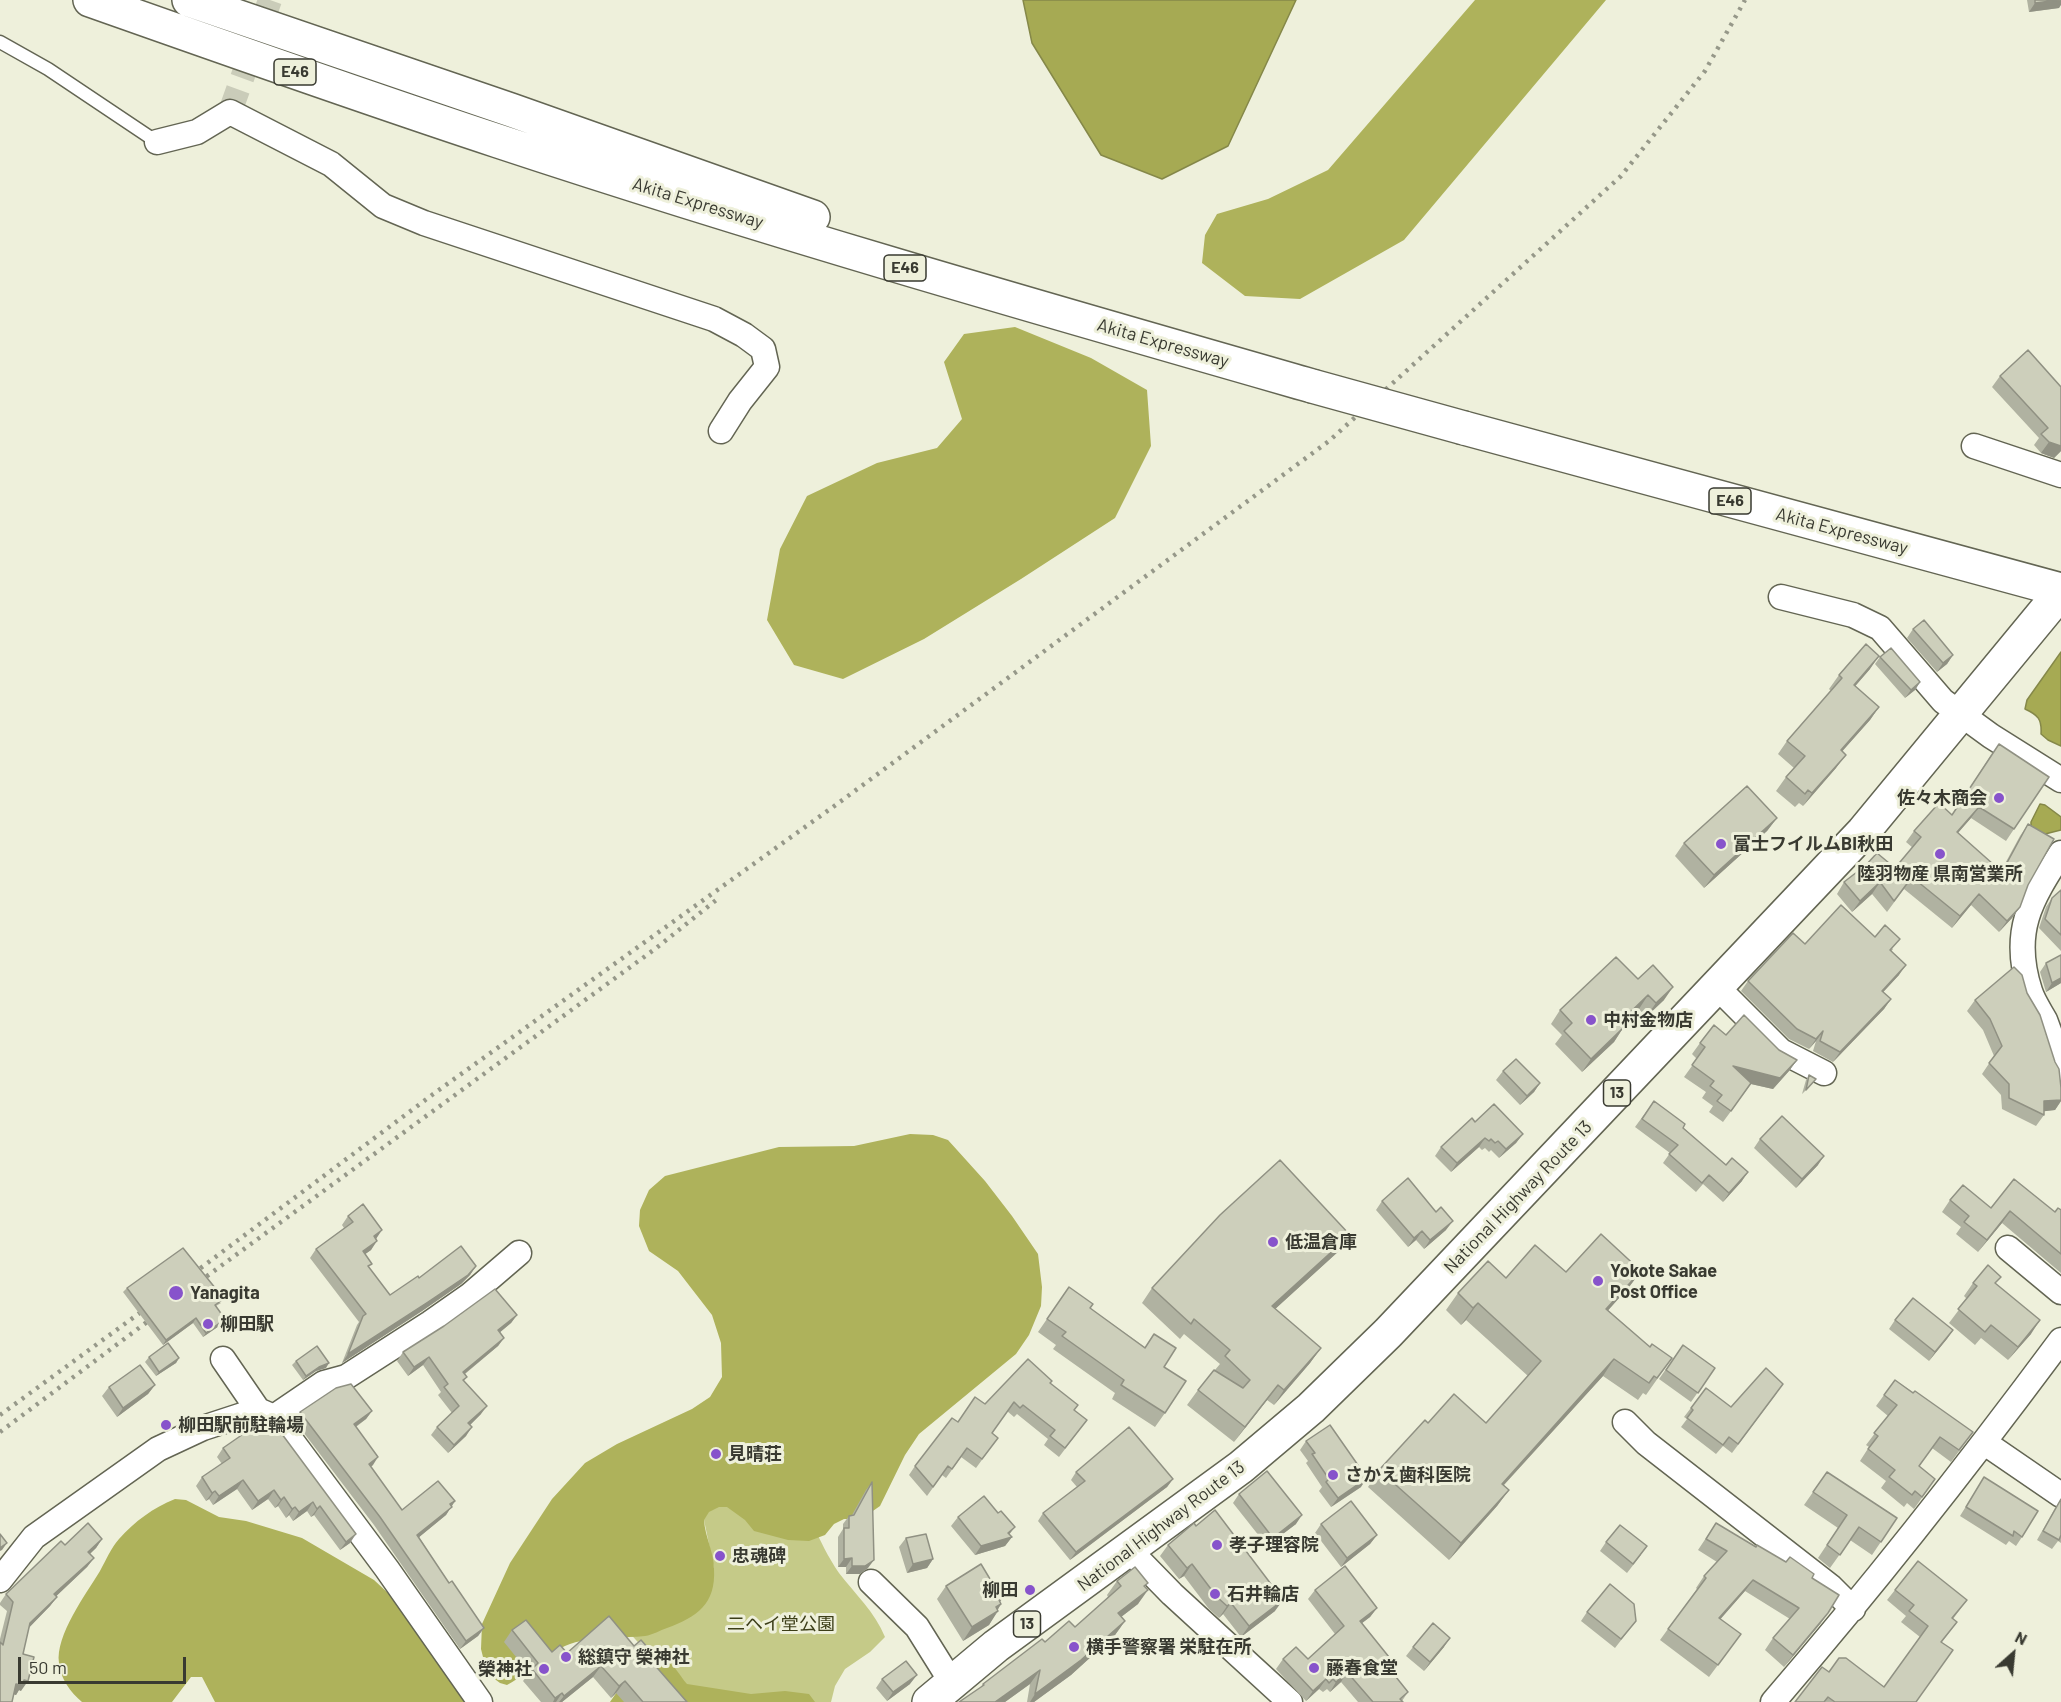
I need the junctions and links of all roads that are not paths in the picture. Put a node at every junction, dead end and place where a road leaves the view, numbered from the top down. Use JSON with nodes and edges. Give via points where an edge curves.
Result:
{"nodes":[{"id":1,"x":90,"y":0,"type":"edge"},
{"id":2,"x":189,"y":0,"type":"edge"},
{"id":3,"x":0,"y":42,"type":"edge"},
{"id":4,"x":157,"y":142,"type":"joint"},
{"id":5,"x":1312,"y":386,"type":"junction"},
{"id":6,"x":720,"y":431,"type":"dead end"},
{"id":7,"x":1974,"y":446,"type":"dead end"},
{"id":8,"x":2061,"y":475,"type":"edge"},
{"id":9,"x":2061,"y":591,"type":"edge"},
{"id":10,"x":1782,"y":597,"type":"dead end"},
{"id":11,"x":1961,"y":715,"type":"junction"},
{"id":12,"x":2061,"y":780,"type":"edge"},
{"id":13,"x":2061,"y":853,"type":"edge"},
{"id":14,"x":1717,"y":987,"type":"junction"},
{"id":15,"x":2061,"y":1069,"type":"edge"},
{"id":16,"x":1824,"y":1073,"type":"dead end"},
{"id":17,"x":2008,"y":1248,"type":"dead end"},
{"id":18,"x":519,"y":1252,"type":"dead end"},
{"id":19,"x":2061,"y":1292,"type":"edge"},
{"id":20,"x":2061,"y":1340,"type":"edge"},
{"id":21,"x":223,"y":1359,"type":"dead end"},
{"id":22,"x":266,"y":1414,"type":"junction"},
{"id":23,"x":1625,"y":1422,"type":"dead end"},
{"id":24,"x":1985,"y":1443,"type":"junction"},
{"id":25,"x":2061,"y":1495,"type":"edge"},
{"id":26,"x":1129,"y":1550,"type":"junction"},
{"id":27,"x":0,"y":1580,"type":"edge"},
{"id":28,"x":871,"y":1582,"type":"dead end"},
{"id":29,"x":1853,"y":1609,"type":"junction"},
{"id":30,"x":940,"y":1692,"type":"edge"},
{"id":31,"x":480,"y":1702,"type":"edge"},
{"id":32,"x":1290,"y":1702,"type":"edge"},
{"id":33,"x":1773,"y":1702,"type":"edge"}],
"edges":[{"from":1,"to":5,"type":"highway","name":"Akita Expressway","number":"E46","via":[[512,145],[940,279]]},
{"from":2,"to":5,"type":"highway","name":"Akita Expressway","number":"E46","via":[[937,261]]},
{"from":3,"to":4,"type":"lane","via":[[48,69]]},
{"from":4,"to":6,"type":"street","via":[[197,132],[231,112],[331,164],[383,206],[714,319],[763,349],[767,367]]},
{"from":5,"to":9,"type":"highway","name":"Akita Expressway","number":"E46","bridge":true},
{"from":7,"to":8,"type":"street"},
{"from":9,"to":11,"type":"highway","name":"National Highway Route 13","number":"13"},
{"from":10,"to":11,"type":"street","via":[[1853,615],[1880,628],[1943,701]]},
{"from":11,"to":12,"type":"street"},
{"from":11,"to":14,"type":"highway","name":"National Highway Route 13","number":"13","via":[[1863,832]]},
{"from":13,"to":15,"type":"street","via":[[2025,918],[2022,950],[2030,992],[2045,1021]]},
{"from":14,"to":16,"type":"street","via":[[1781,1051]]},
{"from":14,"to":26,"type":"highway","name":"National Highway Route 13","number":"13","via":[[1388,1333],[1311,1408],[1241,1467]]},
{"from":17,"to":19,"type":"street"},
{"from":18,"to":22,"type":"street","via":[[470,1295],[346,1377],[324,1383]]},
{"from":20,"to":24,"type":"street"},
{"from":21,"to":22,"type":"street"},
{"from":22,"to":27,"type":"street","via":[[203,1428],[158,1449],[34,1537]]},
{"from":22,"to":31,"type":"street","via":[[387,1569]]},
{"from":23,"to":29,"type":"street","via":[[1646,1443],[1831,1587]]},
{"from":24,"to":25,"type":"street"},
{"from":24,"to":29,"type":"street"},
{"from":26,"to":30,"type":"highway","name":"National Highway Route 13","number":"13","via":[[996,1646]]},
{"from":26,"to":32,"type":"street"},
{"from":28,"to":30,"type":"street","via":[[917,1627]]},
{"from":29,"to":33,"type":"street"}]}
